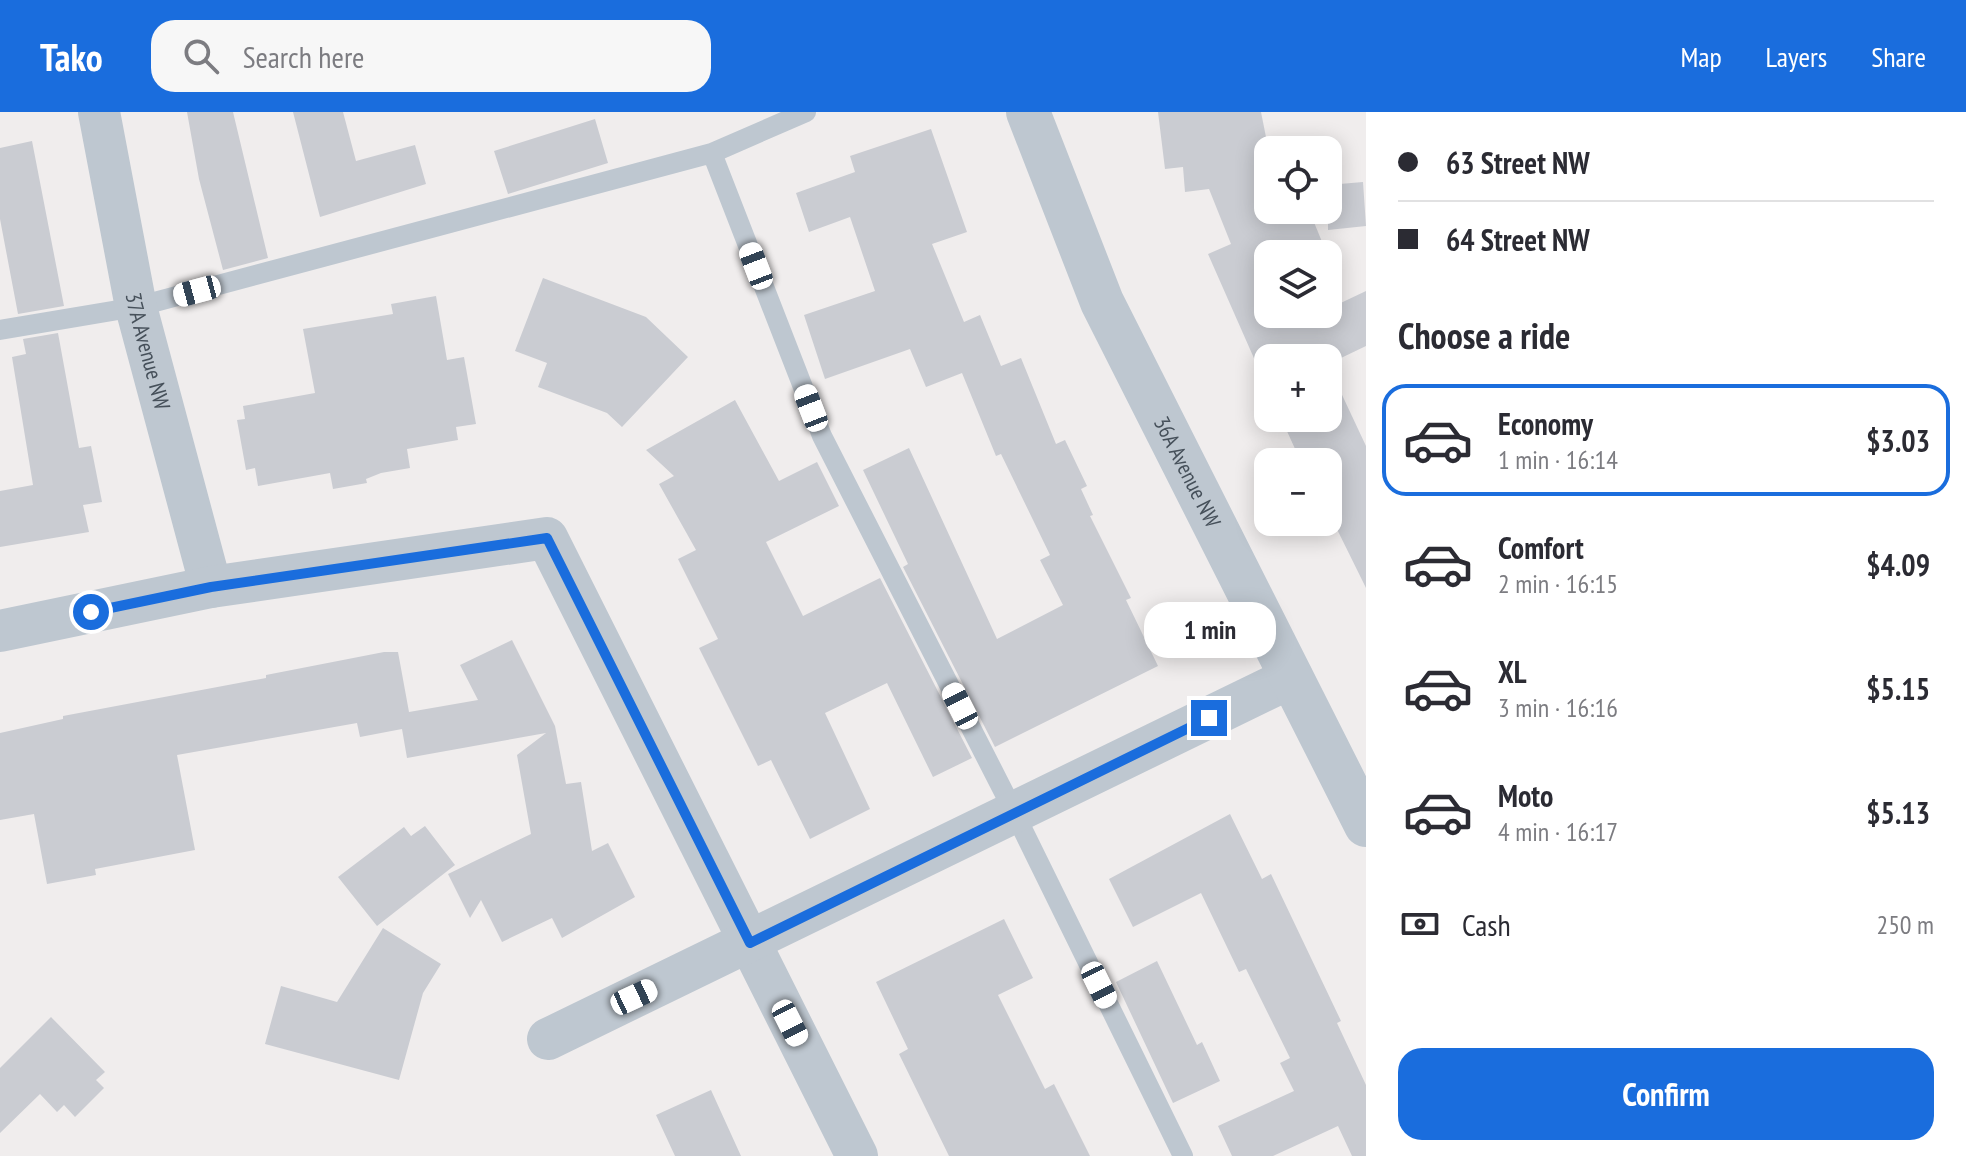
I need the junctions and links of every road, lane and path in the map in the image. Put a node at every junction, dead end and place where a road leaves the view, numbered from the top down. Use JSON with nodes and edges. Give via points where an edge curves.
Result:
{"nodes":[{"id":1,"x":99,"y":112,"type":"edge"},
{"id":2,"x":806,"y":112,"type":"edge"},
{"id":3,"x":1028,"y":112,"type":"edge"},
{"id":4,"x":712,"y":153,"type":"junction"},
{"id":5,"x":136,"y":307,"type":"junction"},
{"id":6,"x":0,"y":330,"type":"edge"},
{"id":7,"x":211,"y":587,"type":"junction"},
{"id":8,"x":0,"y":631,"type":"edge"},
{"id":9,"x":1292,"y":677,"type":"junction"},
{"id":10,"x":1015,"y":814,"type":"junction"},
{"id":11,"x":1366,"y":825,"type":"edge"},
{"id":12,"x":750,"y":943,"type":"junction"},
{"id":13,"x":548,"y":1039,"type":"dead end"},
{"id":14,"x":857,"y":1156,"type":"edge"},
{"id":15,"x":1183,"y":1156,"type":"edge"}],
"edges":[{"from":1,"to":5,"type":"street","name":"37A Avenue NW"},
{"from":2,"to":4,"type":"lane"},
{"from":3,"to":9,"type":"street","name":"36A Avenue NW","via":[[1102,302]]},
{"from":4,"to":5,"type":"lane"},
{"from":4,"to":10,"type":"lane","via":[[822,436]]},
{"from":5,"to":6,"type":"lane"},
{"from":5,"to":7,"type":"street","name":"37A Avenue NW"},
{"from":7,"to":8,"type":"street"},
{"from":7,"to":12,"type":"street","via":[[547,538]]},
{"from":9,"to":10,"type":"street"},
{"from":9,"to":11,"type":"street","name":"36A Avenue NW"},
{"from":10,"to":12,"type":"street"},
{"from":10,"to":15,"type":"lane"},
{"from":12,"to":13,"type":"street"},
{"from":12,"to":14,"type":"street"}]}
